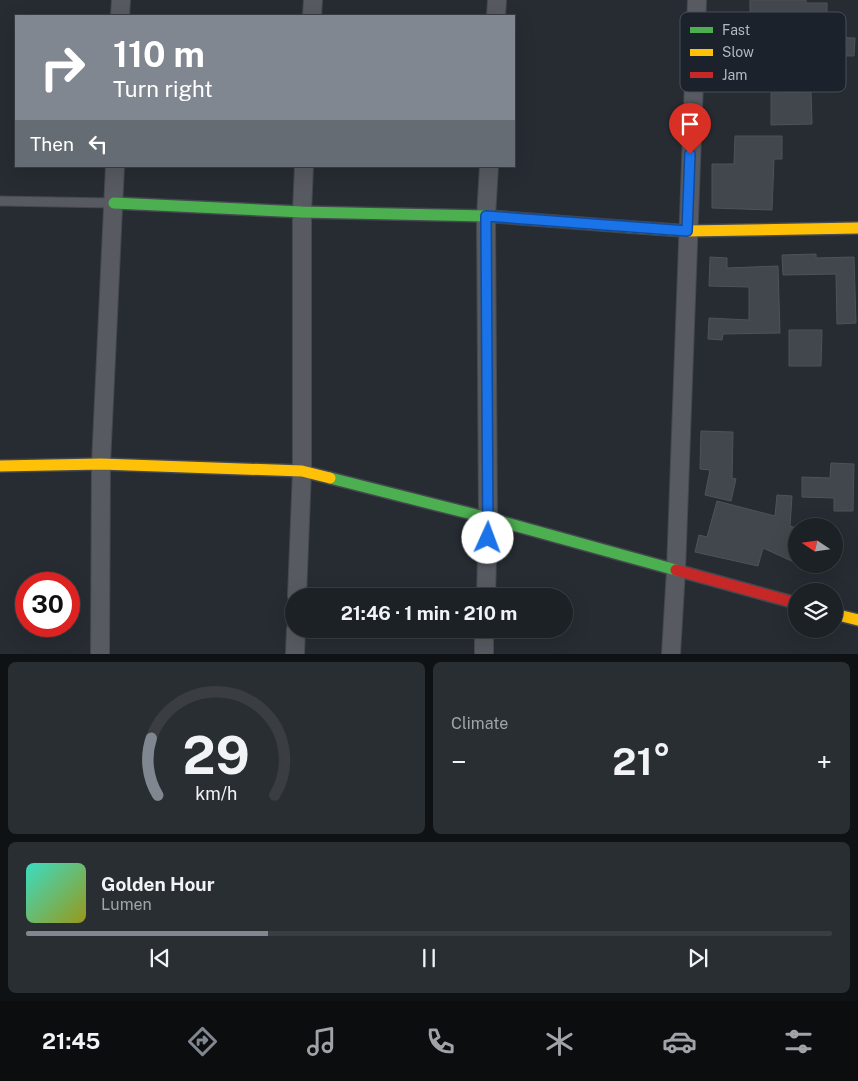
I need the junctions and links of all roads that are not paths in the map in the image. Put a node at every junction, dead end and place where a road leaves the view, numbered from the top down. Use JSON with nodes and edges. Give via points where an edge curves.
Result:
{"nodes":[{"id":1,"x":120,"y":0,"type":"edge"},
{"id":2,"x":313,"y":0,"type":"edge"},
{"id":3,"x":497,"y":0,"type":"edge"},
{"id":4,"x":120,"y":15,"type":"edge"},
{"id":5,"x":312,"y":15,"type":"edge"},
{"id":6,"x":496,"y":15,"type":"edge"},
{"id":7,"x":692,"y":92,"type":"edge"},
{"id":8,"x":115,"y":167,"type":"edge"},
{"id":9,"x":304,"y":167,"type":"edge"},
{"id":10,"x":489,"y":167,"type":"edge"},
{"id":11,"x":0,"y":201,"type":"edge"},
{"id":12,"x":114,"y":202,"type":"junction"},
{"id":13,"x":302,"y":212,"type":"junction"},
{"id":14,"x":486,"y":216,"type":"junction"},
{"id":15,"x":858,"y":228,"type":"edge"},
{"id":16,"x":687,"y":231,"type":"junction"},
{"id":17,"x":101,"y":464,"type":"junction"},
{"id":18,"x":0,"y":466,"type":"edge"},
{"id":19,"x":302,"y":471,"type":"junction"},
{"id":20,"x":488,"y":518,"type":"junction"},
{"id":21,"x":676,"y":570,"type":"junction"},
{"id":22,"x":298,"y":588,"type":"edge"},
{"id":23,"x":486,"y":588,"type":"edge"},
{"id":24,"x":788,"y":601,"type":"edge"},
{"id":25,"x":843,"y":616,"type":"edge"},
{"id":26,"x":858,"y":620,"type":"edge"},
{"id":27,"x":296,"y":638,"type":"edge"},
{"id":28,"x":484,"y":638,"type":"edge"},
{"id":29,"x":100,"y":654,"type":"edge"},
{"id":30,"x":295,"y":654,"type":"edge"},
{"id":31,"x":484,"y":654,"type":"edge"},
{"id":32,"x":670,"y":654,"type":"edge"}],
"edges":[{"from":1,"to":4,"type":"street"},
{"from":2,"to":5,"type":"street"},
{"from":3,"to":6,"type":"street"},
{"from":7,"to":16,"type":"street"},
{"from":8,"to":12,"type":"street"},
{"from":9,"to":13,"type":"street"},
{"from":10,"to":14,"type":"street"},
{"from":11,"to":12,"type":"lane"},
{"from":12,"to":13,"type":"street"},
{"from":12,"to":17,"type":"street"},
{"from":13,"to":14,"type":"street"},
{"from":13,"to":19,"type":"street"},
{"from":14,"to":16,"type":"street"},
{"from":14,"to":20,"type":"street"},
{"from":15,"to":16,"type":"street"},
{"from":16,"to":21,"type":"street"},
{"from":17,"to":18,"type":"street"},
{"from":17,"to":19,"type":"street"},
{"from":17,"to":29,"type":"street"},
{"from":19,"to":20,"type":"street"},
{"from":19,"to":22,"type":"street"},
{"from":20,"to":21,"type":"street"},
{"from":20,"to":23,"type":"street"},
{"from":21,"to":24,"type":"street"},
{"from":21,"to":32,"type":"street"},
{"from":25,"to":26,"type":"street"},
{"from":27,"to":30,"type":"street"},
{"from":28,"to":31,"type":"street"}]}
